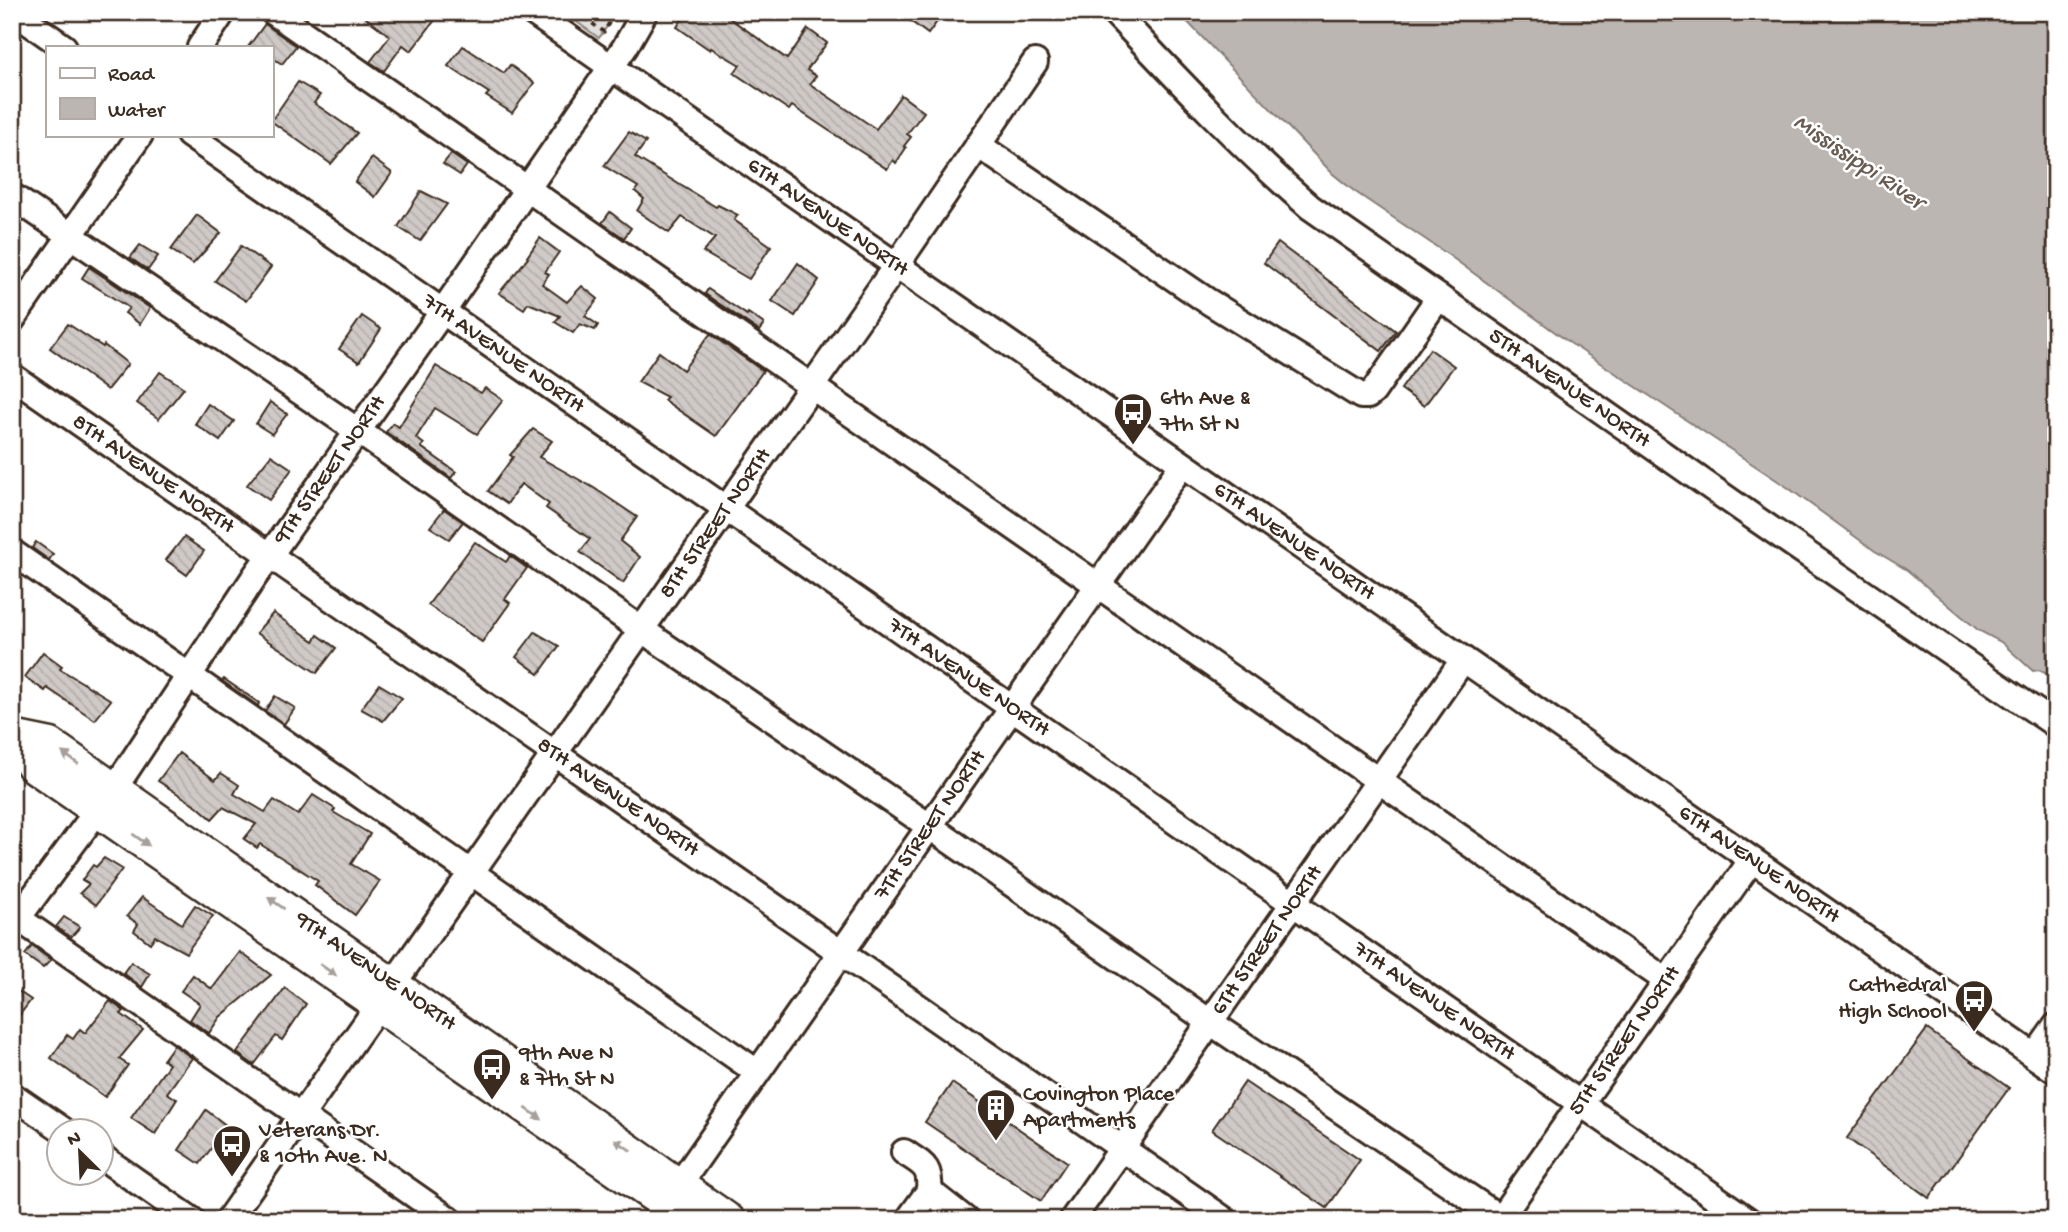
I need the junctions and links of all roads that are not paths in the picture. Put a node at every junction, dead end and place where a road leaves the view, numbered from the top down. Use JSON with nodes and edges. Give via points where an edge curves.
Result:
{"nodes":[{"id":1,"x":14,"y":12,"type":"edge"},
{"id":2,"x":223,"y":12,"type":"edge"},
{"id":3,"x":272,"y":12,"type":"edge"},
{"id":4,"x":532,"y":12,"type":"edge"},
{"id":5,"x":645,"y":12,"type":"edge"},
{"id":6,"x":1114,"y":12,"type":"edge"},
{"id":7,"x":63,"y":46,"type":"edge"},
{"id":8,"x":201,"y":46,"type":"edge"},
{"id":9,"x":1035,"y":62,"type":"dead end"},
{"id":10,"x":611,"y":67,"type":"junction"},
{"id":11,"x":139,"y":136,"type":"edge"},
{"id":12,"x":191,"y":136,"type":"edge"},
{"id":13,"x":978,"y":145,"type":"junction"},
{"id":14,"x":527,"y":189,"type":"junction"},
{"id":15,"x":12,"y":196,"type":"edge"},
{"id":16,"x":70,"y":236,"type":"junction"},
{"id":17,"x":896,"y":266,"type":"junction"},
{"id":18,"x":1439,"y":297,"type":"junction"},
{"id":19,"x":443,"y":311,"type":"junction"},
{"id":20,"x":12,"y":320,"type":"edge"},
{"id":21,"x":12,"y":376,"type":"edge"},
{"id":22,"x":812,"y":386,"type":"junction"},
{"id":23,"x":358,"y":431,"type":"junction"},
{"id":24,"x":1182,"y":465,"type":"junction"},
{"id":25,"x":726,"y":508,"type":"junction"},
{"id":26,"x":12,"y":552,"type":"edge"},
{"id":27,"x":270,"y":555,"type":"junction"},
{"id":28,"x":1099,"y":584,"type":"junction"},
{"id":29,"x":642,"y":630,"type":"junction"},
{"id":30,"x":1463,"y":660,"type":"junction"},
{"id":31,"x":190,"y":675,"type":"junction"},
{"id":32,"x":1012,"y":707,"type":"junction"},
{"id":33,"x":2056,"y":725,"type":"edge"},
{"id":34,"x":13,"y":736,"type":"edge"},
{"id":35,"x":555,"y":753,"type":"junction"},
{"id":36,"x":1379,"y":781,"type":"junction"},
{"id":37,"x":106,"y":800,"type":"junction"},
{"id":38,"x":929,"y":826,"type":"junction"},
{"id":39,"x":1751,"y":861,"type":"junction"},
{"id":40,"x":472,"y":872,"type":"junction"},
{"id":41,"x":1293,"y":903,"type":"junction"},
{"id":42,"x":14,"y":920,"type":"edge"},
{"id":43,"x":841,"y":953,"type":"junction"},
{"id":44,"x":1667,"y":981,"type":"junction"},
{"id":45,"x":386,"y":995,"type":"junction"},
{"id":46,"x":1210,"y":1021,"type":"junction"},
{"id":47,"x":2056,"y":1026,"type":"edge"},
{"id":48,"x":2035,"y":1056,"type":"junction"},
{"id":49,"x":2056,"y":1071,"type":"edge"},
{"id":50,"x":757,"y":1072,"type":"junction"},
{"id":51,"x":12,"y":1095,"type":"edge"},
{"id":52,"x":1581,"y":1103,"type":"junction"},
{"id":53,"x":300,"y":1117,"type":"junction"},
{"id":54,"x":46,"y":1118,"type":"edge"},
{"id":55,"x":1122,"y":1148,"type":"junction"},
{"id":56,"x":904,"y":1152,"type":"dead end"},
{"id":57,"x":116,"y":1167,"type":"edge"},
{"id":58,"x":929,"y":1191,"type":"junction"},
{"id":59,"x":672,"y":1207,"type":"edge"},
{"id":60,"x":1500,"y":1219,"type":"edge"},
{"id":61,"x":192,"y":1220,"type":"edge"},
{"id":62,"x":228,"y":1220,"type":"edge"},
{"id":63,"x":450,"y":1220,"type":"edge"},
{"id":64,"x":730,"y":1220,"type":"edge"},
{"id":65,"x":908,"y":1220,"type":"edge"},
{"id":66,"x":966,"y":1220,"type":"edge"},
{"id":67,"x":1072,"y":1220,"type":"edge"},
{"id":68,"x":1225,"y":1220,"type":"edge"},
{"id":69,"x":1748,"y":1220,"type":"edge"}],
"edges":[{"from":1,"to":7,"type":"street"},
{"from":2,"to":8,"type":"street"},
{"from":3,"to":14,"type":"street"},
{"from":4,"to":10,"type":"street","name":"6TH AVENUE NORTH"},
{"from":5,"to":10,"type":"street","name":"9TH STREET NORTH"},
{"from":6,"to":18,"type":"street","name":"5TH AVENUE NORTH","via":[[1264,167],[1310,207]]},
{"from":9,"to":13,"type":"street","name":"8TH STREET NORTH"},
{"from":10,"to":14,"type":"street","name":"9TH STREET NORTH"},
{"from":10,"to":17,"type":"street","name":"6TH AVENUE NORTH"},
{"from":11,"to":16,"type":"street"},
{"from":12,"to":19,"type":"street","name":"7TH AVENUE NORTH"},
{"from":13,"to":17,"type":"street","name":"8TH STREET NORTH"},
{"from":13,"to":18,"type":"street","via":[[1206,300],[1361,397],[1373,392]]},
{"from":14,"to":19,"type":"street","name":"9TH STREET NORTH"},
{"from":14,"to":22,"type":"street"},
{"from":15,"to":16,"type":"street"},
{"from":16,"to":20,"type":"street"},
{"from":16,"to":23,"type":"street"},
{"from":17,"to":22,"type":"street","name":"8TH STREET NORTH"},
{"from":17,"to":24,"type":"street","name":"6TH AVENUE NORTH"},
{"from":18,"to":33,"type":"street","name":"5TH AVENUE NORTH"},
{"from":19,"to":23,"type":"street","name":"9TH STREET NORTH"},
{"from":19,"to":25,"type":"street","name":"7TH AVENUE NORTH"},
{"from":21,"to":27,"type":"street","name":"8TH AVENUE NORTH"},
{"from":22,"to":25,"type":"street","name":"8TH STREET NORTH"},
{"from":22,"to":28,"type":"street"},
{"from":23,"to":27,"type":"street","name":"9TH STREET NORTH"},
{"from":23,"to":29,"type":"street"},
{"from":24,"to":28,"type":"street","name":"7TH STREET NORTH"},
{"from":24,"to":30,"type":"street","name":"6TH AVENUE NORTH"},
{"from":25,"to":29,"type":"street","name":"8TH STREET NORTH"},
{"from":25,"to":32,"type":"street","name":"7TH AVENUE NORTH"},
{"from":26,"to":31,"type":"street"},
{"from":27,"to":31,"type":"street","name":"9TH STREET NORTH"},
{"from":27,"to":35,"type":"street","name":"8TH AVENUE NORTH"},
{"from":28,"to":32,"type":"street","name":"7TH STREET NORTH"},
{"from":28,"to":36,"type":"street"},
{"from":29,"to":35,"type":"street","name":"8TH STREET NORTH"},
{"from":29,"to":38,"type":"street"},
{"from":30,"to":36,"type":"street","name":"6TH STREET NORTH"},
{"from":30,"to":39,"type":"street","name":"6TH AVENUE NORTH"},
{"from":31,"to":37,"type":"street","name":"9TH STREET NORTH"},
{"from":31,"to":40,"type":"street"},
{"from":32,"to":38,"type":"street","name":"7TH STREET NORTH"},
{"from":32,"to":41,"type":"street","name":"7TH AVENUE NORTH"},
{"from":34,"to":37,"type":"main road","name":"9TH AVENUE NORTH","via":[[51,744]]},
{"from":35,"to":40,"type":"street","name":"8TH STREET NORTH"},
{"from":35,"to":43,"type":"street","name":"8TH AVENUE NORTH"},
{"from":36,"to":41,"type":"street","name":"6TH STREET NORTH"},
{"from":36,"to":44,"type":"street"},
{"from":37,"to":42,"type":"street","name":"9TH STREET NORTH"},
{"from":37,"to":45,"type":"main road","name":"9TH AVENUE NORTH"},
{"from":38,"to":43,"type":"street","name":"7TH STREET NORTH"},
{"from":38,"to":46,"type":"street"},
{"from":39,"to":44,"type":"street","name":"5TH STREET NORTH"},
{"from":39,"to":48,"type":"street","name":"6TH AVENUE NORTH"},
{"from":40,"to":45,"type":"street","name":"8TH STREET NORTH"},
{"from":40,"to":50,"type":"street"},
{"from":41,"to":46,"type":"street","name":"6TH STREET NORTH"},
{"from":41,"to":52,"type":"street","name":"7TH AVENUE NORTH"},
{"from":42,"to":53,"type":"street"},
{"from":43,"to":50,"type":"street","name":"7TH STREET NORTH"},
{"from":43,"to":55,"type":"street","name":"8TH AVENUE NORTH"},
{"from":44,"to":52,"type":"street","name":"5TH STREET NORTH"},
{"from":45,"to":53,"type":"street","name":"8TH STREET NORTH"},
{"from":45,"to":59,"type":"main road","name":"9TH AVENUE NORTH"},
{"from":46,"to":55,"type":"street","name":"6TH STREET NORTH"},
{"from":46,"to":60,"type":"street"},
{"from":47,"to":48,"type":"street"},
{"from":48,"to":49,"type":"street","name":"6TH AVENUE NORTH"},
{"from":50,"to":59,"type":"street","name":"7TH STREET NORTH"},
{"from":51,"to":54,"type":"street"},
{"from":52,"to":60,"type":"street","name":"5TH STREET NORTH"},
{"from":52,"to":69,"type":"street","name":"7TH AVENUE NORTH"},
{"from":53,"to":62,"type":"street","name":"8TH STREET NORTH"},
{"from":53,"to":63,"type":"street"},
{"from":55,"to":67,"type":"street","name":"6TH STREET NORTH"},
{"from":55,"to":68,"type":"street","name":"8TH AVENUE NORTH"},
{"from":56,"to":58,"type":"street","via":[[926,1167]]},
{"from":57,"to":61,"type":"street"},
{"from":58,"to":65,"type":"street"},
{"from":58,"to":66,"type":"street"},
{"from":59,"to":64,"type":"main road","name":"9TH AVENUE NORTH"}]}
